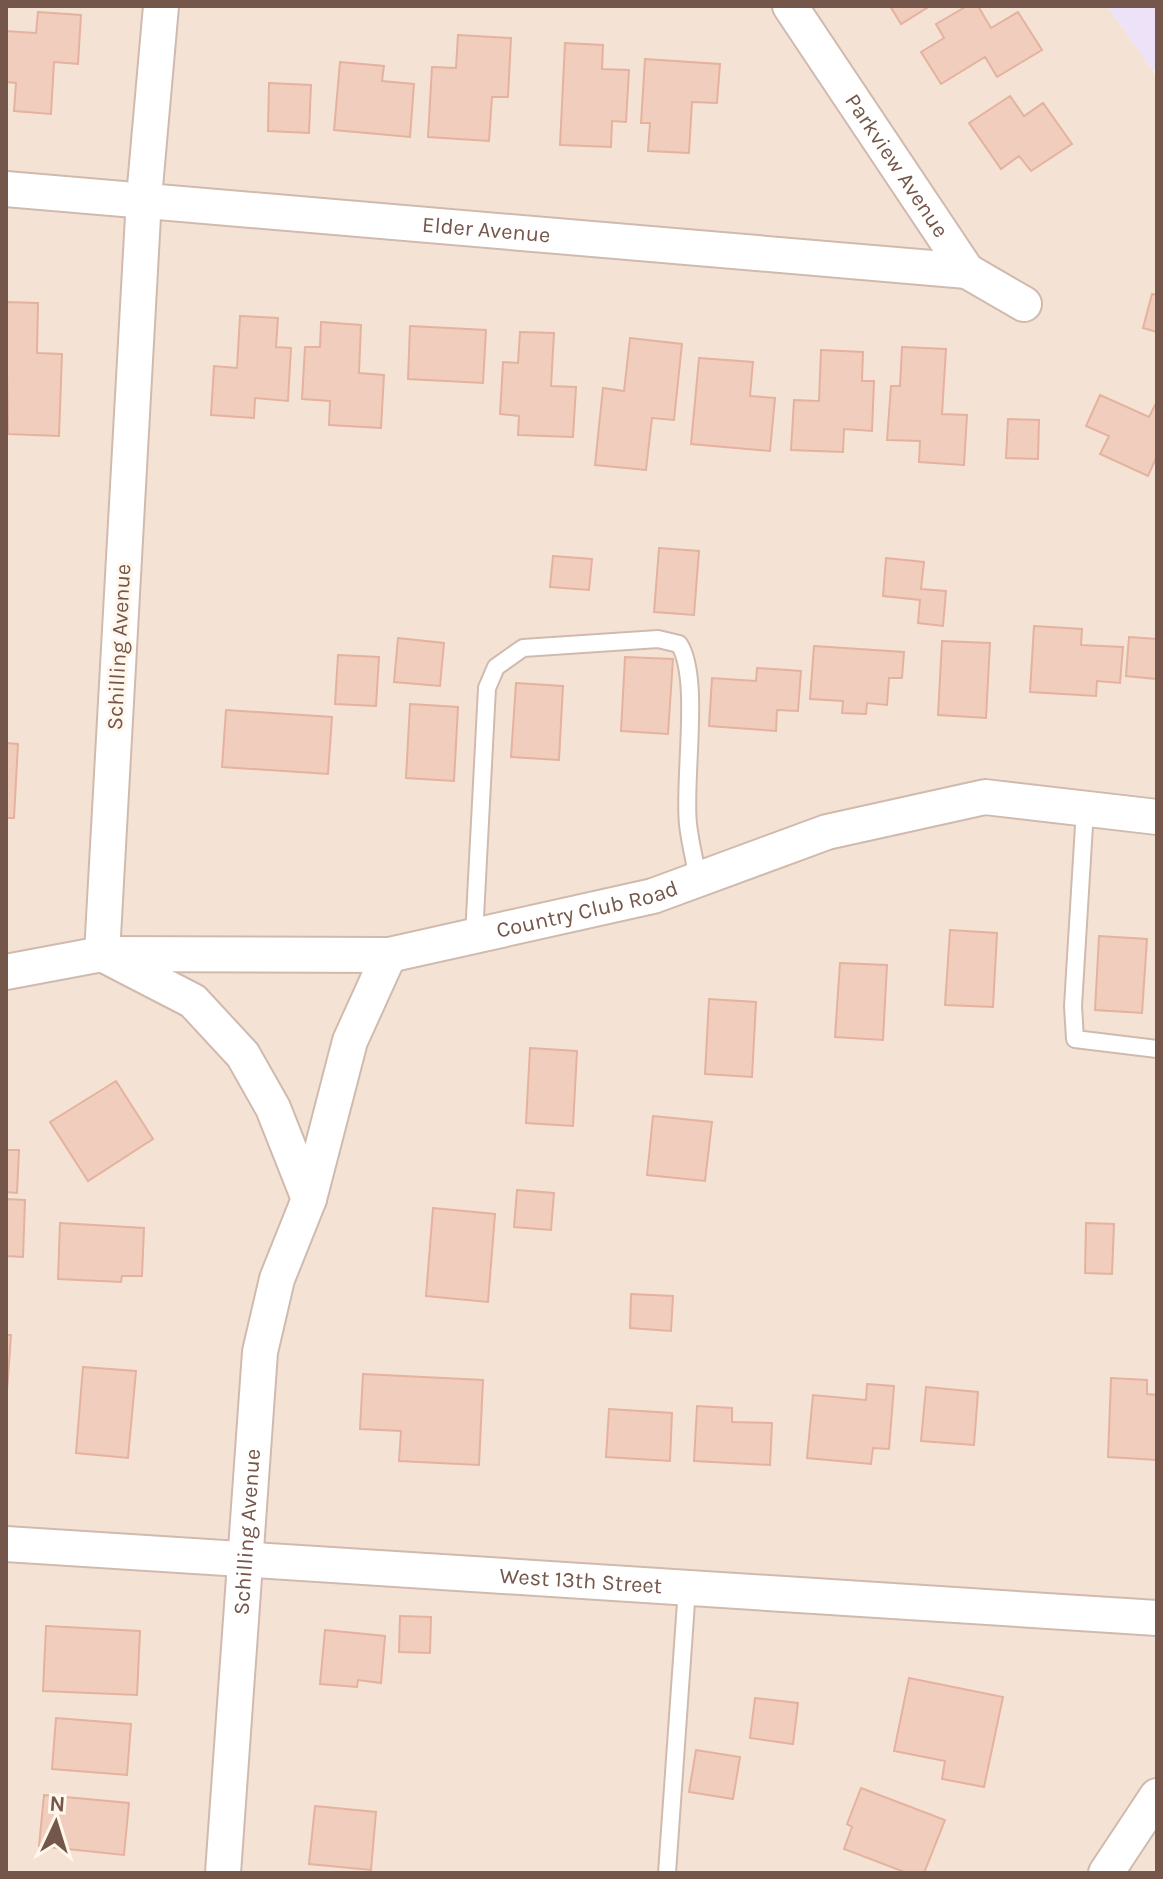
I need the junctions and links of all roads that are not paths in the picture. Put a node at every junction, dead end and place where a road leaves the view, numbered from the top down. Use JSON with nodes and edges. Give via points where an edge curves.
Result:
{"nodes":[{"id":1,"x":161,"y":6,"type":"edge"},
{"id":2,"x":790,"y":6,"type":"edge"},
{"id":3,"x":6,"y":189,"type":"edge"},
{"id":4,"x":144,"y":198,"type":"junction"},
{"id":5,"x":967,"y":271,"type":"junction"},
{"id":6,"x":1024,"y":304,"type":"dead end"},
{"id":7,"x":1085,"y":809,"type":"junction"},
{"id":8,"x":1157,"y":817,"type":"edge"},
{"id":9,"x":698,"y":880,"type":"junction"},
{"id":10,"x":474,"y":936,"type":"junction"},
{"id":11,"x":102,"y":954,"type":"junction"},
{"id":12,"x":389,"y":955,"type":"junction"},
{"id":13,"x":6,"y":972,"type":"edge"},
{"id":14,"x":1157,"y":1049,"type":"edge"},
{"id":15,"x":309,"y":1199,"type":"junction"},
{"id":16,"x":6,"y":1544,"type":"edge"},
{"id":17,"x":246,"y":1560,"type":"junction"},
{"id":18,"x":687,"y":1588,"type":"junction"},
{"id":19,"x":1157,"y":1618,"type":"edge"},
{"id":20,"x":1157,"y":1796,"type":"edge"},
{"id":21,"x":223,"y":1873,"type":"edge"},
{"id":22,"x":667,"y":1873,"type":"edge"},
{"id":23,"x":1106,"y":1873,"type":"edge"}],
"edges":[{"from":1,"to":4,"type":"street","name":"Schilling Avenue"},
{"from":2,"to":5,"type":"street","name":"Parkview Avenue"},
{"from":3,"to":4,"type":"street","name":"Elder Avenue"},
{"from":4,"to":5,"type":"street","name":"Elder Avenue"},
{"from":4,"to":11,"type":"street","name":"Schilling Avenue"},
{"from":5,"to":6,"type":"street","name":"Parkview Avenue"},
{"from":7,"to":8,"type":"street","name":"Country Club Road"},
{"from":7,"to":9,"type":"street","name":"Country Club Road","via":[[985,797],[827,832]]},
{"from":7,"to":14,"type":"lane","via":[[1075,1039]]},
{"from":9,"to":10,"type":"street","name":"Country Club Road","via":[[653,896]]},
{"from":9,"to":10,"type":"lane","via":[[687,823],[688,679],[686,654],[679,644],[658,639],[523,648],[496,667],[487,688]]},
{"from":10,"to":12,"type":"street","name":"Country Club Road"},
{"from":11,"to":12,"type":"street","name":"Country Club Road"},
{"from":11,"to":13,"type":"street","name":"Country Club Road"},
{"from":11,"to":15,"type":"street","via":[[193,1001],[243,1055],[273,1108]]},
{"from":12,"to":15,"type":"street","name":"Schilling Avenue","via":[[350,1041]]},
{"from":15,"to":17,"type":"street","name":"Schilling Avenue","via":[[277,1279],[260,1352]]},
{"from":16,"to":17,"type":"street","name":"West 13th Street"},
{"from":17,"to":18,"type":"street","name":"West 13th Street"},
{"from":17,"to":21,"type":"street","name":"Schilling Avenue"},
{"from":18,"to":19,"type":"street","name":"West 13th Street"},
{"from":18,"to":22,"type":"lane"},
{"from":20,"to":23,"type":"street"}]}
